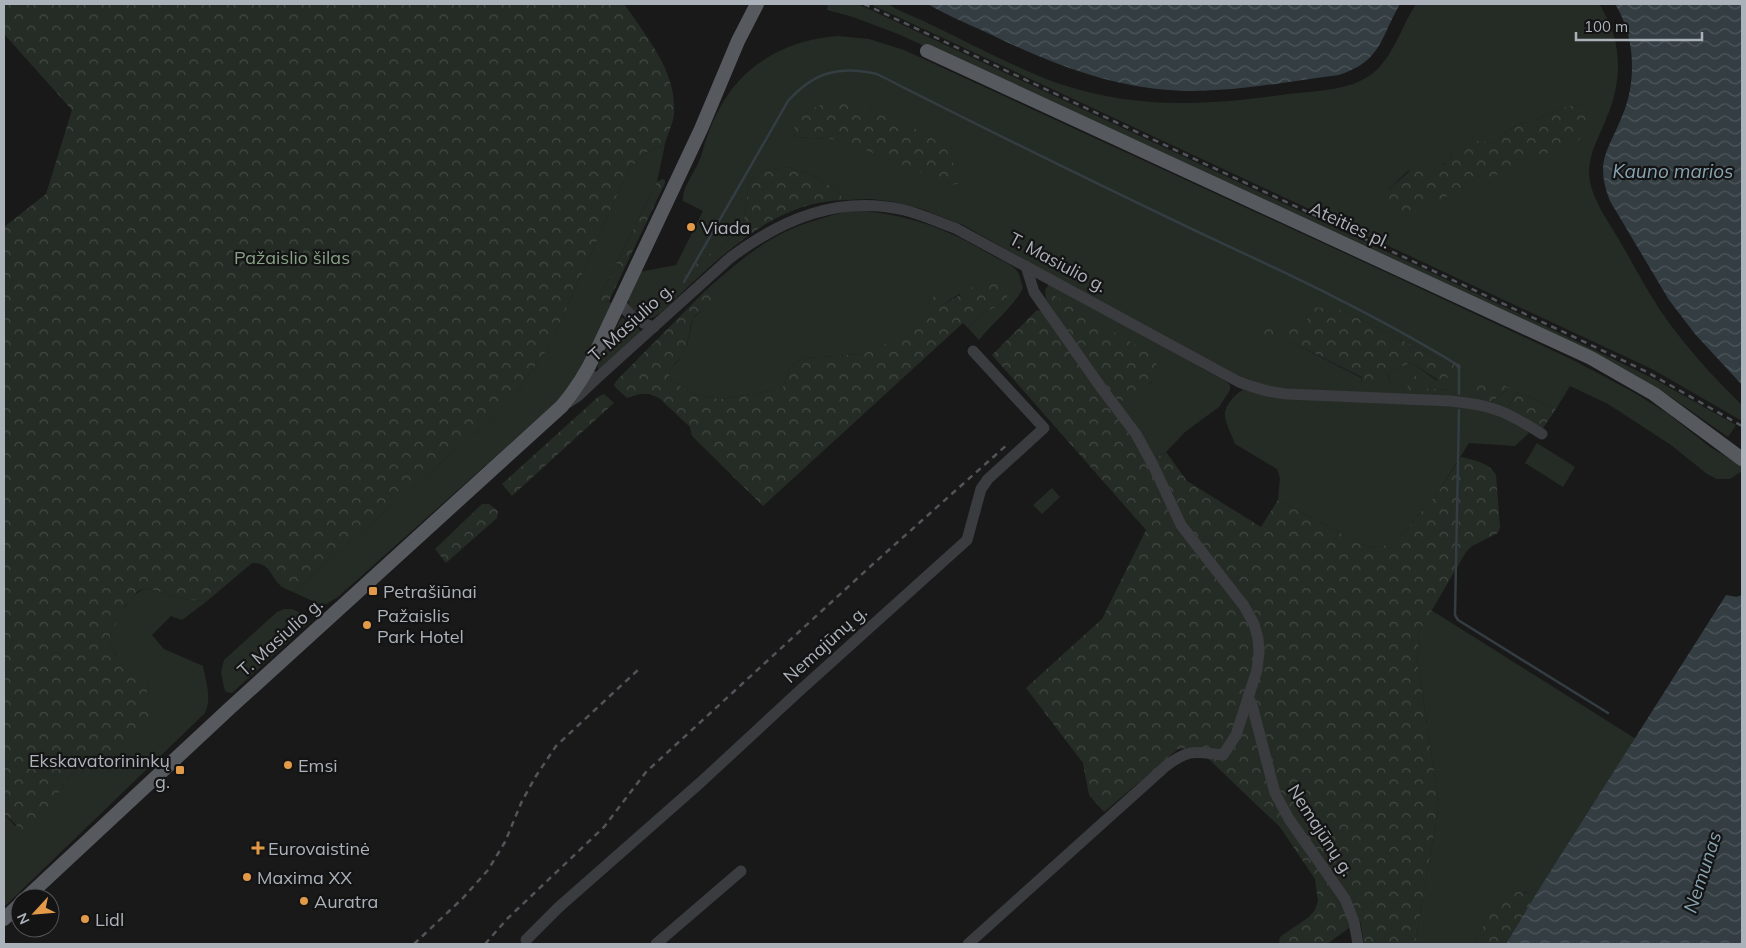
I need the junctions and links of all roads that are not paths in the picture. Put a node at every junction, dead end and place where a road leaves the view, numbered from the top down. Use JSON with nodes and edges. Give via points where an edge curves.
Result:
{"nodes":[{"id":1,"x":757,"y":4,"type":"edge"},
{"id":2,"x":927,"y":51,"type":"dead end"},
{"id":3,"x":1026,"y":266,"type":"junction"},
{"id":4,"x":620,"y":302,"type":"junction"},
{"id":5,"x":654,"y":327,"type":"junction"},
{"id":6,"x":973,"y":352,"type":"dead end"},
{"id":7,"x":592,"y":375,"type":"junction"},
{"id":8,"x":1542,"y":434,"type":"dead end"},
{"id":9,"x":1742,"y":459,"type":"edge"},
{"id":10,"x":1248,"y":697,"type":"junction"},
{"id":11,"x":741,"y":871,"type":"dead end"},
{"id":12,"x":37,"y":888,"type":"edge"},
{"id":13,"x":526,"y":940,"type":"dead end"},
{"id":14,"x":656,"y":944,"type":"edge"},
{"id":15,"x":968,"y":944,"type":"edge"},
{"id":16,"x":1358,"y":944,"type":"edge"}],
"edges":[{"from":1,"to":4,"type":"main road","name":"T. Masiulio g."},
{"from":2,"to":9,"type":"main road","name":"Ateities pl.","via":[[1591,358],[1654,394]]},
{"from":3,"to":5,"type":"street","name":"T. Masiulio g.","via":[[954,228],[906,210],[883,206],[838,207],[793,220],[752,242]]},
{"from":3,"to":8,"type":"street","name":"T. Masiulio g.","via":[[1239,382],[1256,388],[1288,394],[1476,404],[1514,417]]},
{"from":3,"to":10,"type":"street","via":[[1034,292],[1136,434],[1181,525],[1244,606],[1254,624],[1259,652]]},
{"from":4,"to":5,"type":"street","via":[[634,319]]},
{"from":4,"to":7,"type":"main road","name":"T. Masiulio g."},
{"from":5,"to":7,"type":"street","name":"T. Masiulio g."},
{"from":6,"to":13,"type":"street","name":"Nemajūnų g.","via":[[1044,428],[981,489],[967,540]]},
{"from":7,"to":12,"type":"main road","name":"T. Masiulio g."},
{"from":10,"to":15,"type":"street","via":[[1236,736],[1223,755],[1187,753],[1172,762]]},
{"from":10,"to":16,"type":"street","name":"Nemajūnų g.","via":[[1274,793],[1288,819],[1345,898]]},
{"from":11,"to":14,"type":"street"}]}
